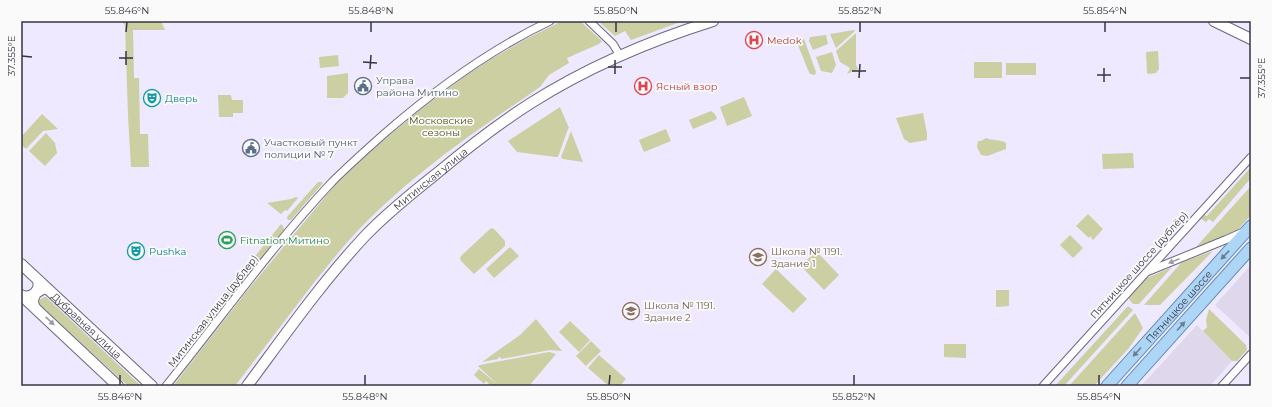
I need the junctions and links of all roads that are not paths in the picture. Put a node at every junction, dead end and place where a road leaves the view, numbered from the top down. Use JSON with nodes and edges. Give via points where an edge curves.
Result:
{"nodes":[{"id":1,"x":550,"y":21,"type":"edge"},
{"id":2,"x":589,"y":21,"type":"edge"},
{"id":3,"x":713,"y":21,"type":"edge"},
{"id":4,"x":1214,"y":21,"type":"edge"},
{"id":5,"x":1251,"y":39,"type":"edge"},
{"id":6,"x":620,"y":56,"type":"junction"},
{"id":7,"x":1251,"y":157,"type":"edge"},
{"id":8,"x":1250,"y":228,"type":"edge"},
{"id":9,"x":1251,"y":248,"type":"edge"},
{"id":10,"x":21,"y":264,"type":"edge"},
{"id":11,"x":1146,"y":272,"type":"junction"},
{"id":12,"x":33,"y":275,"type":"junction"},
{"id":13,"x":53,"y":293,"type":"junction"},
{"id":14,"x":21,"y":294,"type":"edge"},
{"id":15,"x":38,"y":310,"type":"junction"},
{"id":16,"x":1251,"y":354,"type":"edge"},
{"id":17,"x":118,"y":386,"type":"edge"},
{"id":18,"x":152,"y":386,"type":"edge"},
{"id":19,"x":166,"y":386,"type":"edge"},
{"id":20,"x":247,"y":386,"type":"edge"},
{"id":21,"x":1043,"y":386,"type":"edge"},
{"id":22,"x":1106,"y":386,"type":"edge"},
{"id":23,"x":1126,"y":386,"type":"edge"},
{"id":24,"x":1222,"y":386,"type":"edge"}],
"edges":[{"from":1,"to":19,"type":"street","name":"Митинская улица (дублер)","via":[[456,76],[363,152],[333,181],[293,228]]},
{"from":2,"to":6,"type":"street","via":[[613,44]]},
{"from":3,"to":6,"type":"main road","name":"Митинская улица"},
{"from":4,"to":5,"type":"main road"},
{"from":6,"to":20,"type":"main road","name":"Митинская улица","via":[[530,104],[460,154],[399,205],[342,261]]},
{"from":7,"to":11,"type":"street","name":"Пятницкое шоссе (дублёр)"},
{"from":8,"to":11,"type":"street","one_way":true},
{"from":8,"to":22,"type":"main road","name":"Пятницкое шоссе","one_way":true},
{"from":23,"to":9,"type":"main road","name":"Пятницкое шоссе","one_way":true},
{"from":10,"to":12,"type":"main road","name":"Дубравная улица"},
{"from":11,"to":21,"type":"street","name":"Пятницкое шоссе (дублёр)"},
{"from":12,"to":13,"type":"main road","name":"Дубравная улица"},
{"from":12,"to":14,"type":"street","via":[[37,283],[36,290],[30,295]]},
{"from":13,"to":15,"type":"street","via":[[44,290],[37,294],[34,303]]},
{"from":13,"to":18,"type":"main road","name":"Дубравная улица"},
{"from":14,"to":15,"type":"main road"},
{"from":15,"to":17,"type":"main road","one_way":true},
{"from":16,"to":24,"type":"street"}]}
